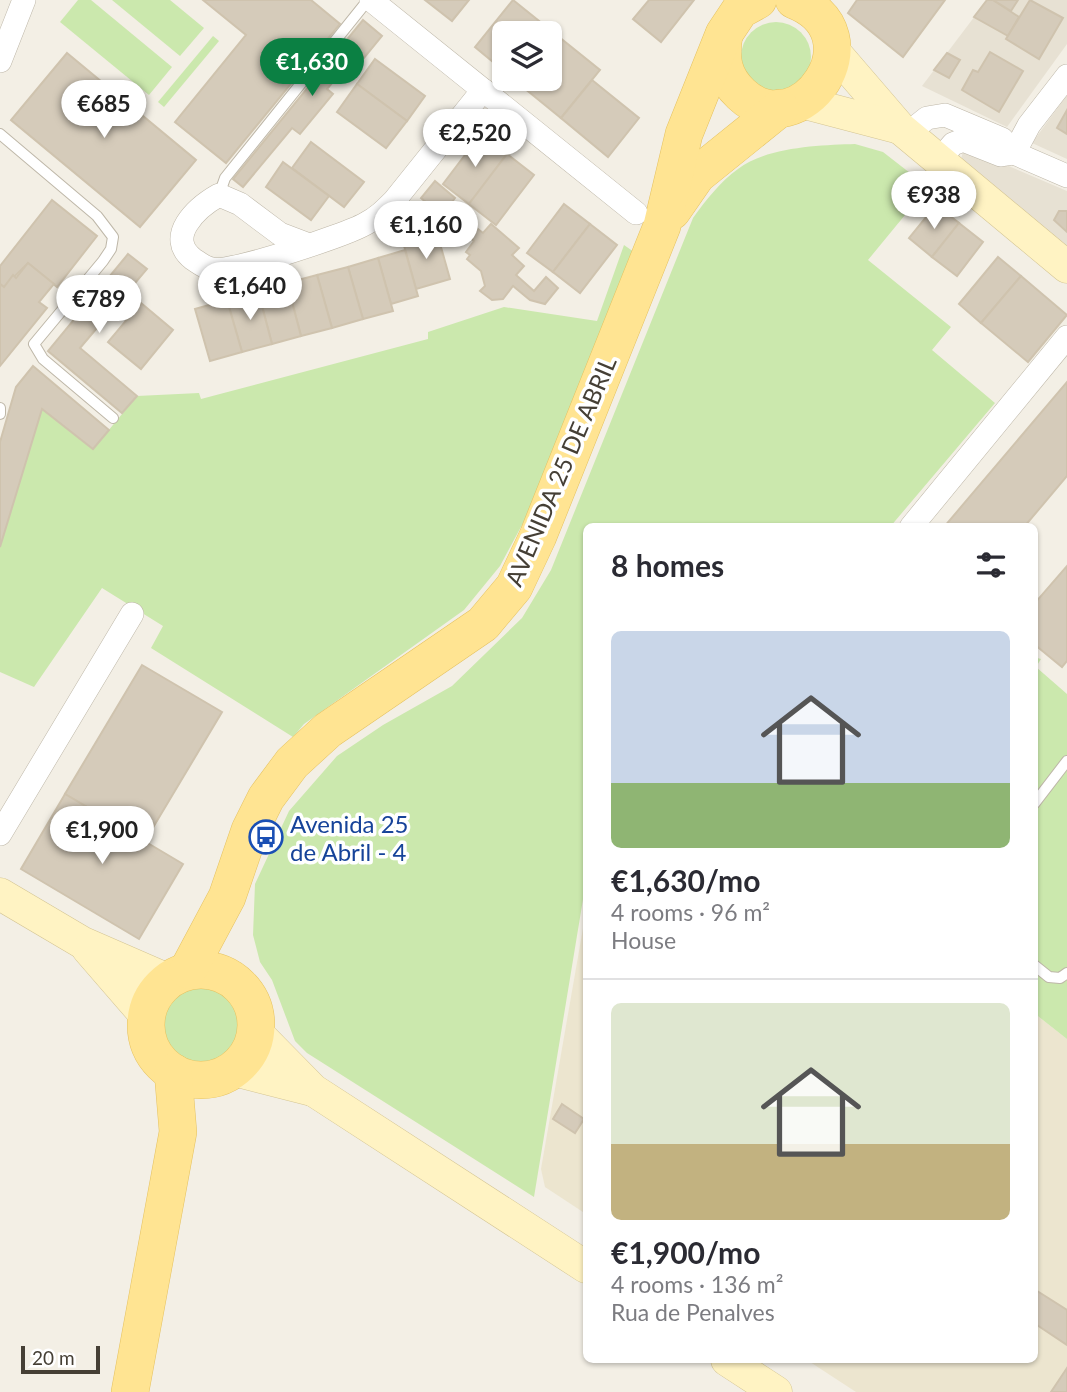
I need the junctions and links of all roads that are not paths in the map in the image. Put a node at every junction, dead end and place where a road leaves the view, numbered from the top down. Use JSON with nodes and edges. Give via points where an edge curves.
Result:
{"nodes":[{"id":1,"x":24,"y":0,"type":"edge"},
{"id":2,"x":369,"y":0,"type":"edge"},
{"id":3,"x":794,"y":0,"type":"edge"},
{"id":4,"x":753,"y":1,"type":"edge"},
{"id":5,"x":831,"y":26,"type":"edge"},
{"id":6,"x":724,"y":34,"type":"junction"},
{"id":7,"x":0,"y":61,"type":"edge"},
{"id":8,"x":1067,"y":76,"type":"edge"},
{"id":9,"x":482,"y":90,"type":"junction"},
{"id":10,"x":791,"y":105,"type":"junction"},
{"id":11,"x":903,"y":131,"type":"junction"},
{"id":12,"x":0,"y":134,"type":"edge"},
{"id":13,"x":1014,"y":153,"type":"junction"},
{"id":14,"x":939,"y":160,"type":"junction"},
{"id":15,"x":1067,"y":176,"type":"edge"},
{"id":16,"x":219,"y":195,"type":"junction"},
{"id":17,"x":649,"y":220,"type":"junction"},
{"id":18,"x":309,"y":245,"type":"junction"},
{"id":19,"x":1067,"y":267,"type":"edge"},
{"id":20,"x":1067,"y":337,"type":"edge"},
{"id":21,"x":0,"y":408,"type":"edge"},
{"id":22,"x":0,"y":414,"type":"edge"},
{"id":23,"x":113,"y":418,"type":"dead end"},
{"id":24,"x":914,"y":523,"type":"edge"},
{"id":25,"x":132,"y":614,"type":"dead end"},
{"id":26,"x":1067,"y":761,"type":"edge"},
{"id":27,"x":1038,"y":799,"type":"edge"},
{"id":28,"x":0,"y":834,"type":"edge"},
{"id":29,"x":0,"y":894,"type":"edge"},
{"id":30,"x":227,"y":897,"type":"junction"},
{"id":31,"x":83,"y":943,"type":"junction"},
{"id":32,"x":1038,"y":968,"type":"edge"},
{"id":33,"x":1067,"y":974,"type":"edge"},
{"id":34,"x":178,"y":975,"type":"junction"},
{"id":35,"x":230,"y":977,"type":"junction"},
{"id":36,"x":146,"y":1016,"type":"junction"},
{"id":37,"x":257,"y":1033,"type":"junction"},
{"id":38,"x":173,"y":1072,"type":"junction"},
{"id":39,"x":225,"y":1074,"type":"junction"},
{"id":40,"x":313,"y":1090,"type":"junction"},
{"id":41,"x":178,"y":1132,"type":"junction"},
{"id":42,"x":583,"y":1265,"type":"edge"},
{"id":43,"x":732,"y":1363,"type":"edge"},
{"id":44,"x":130,"y":1392,"type":"edge"},
{"id":45,"x":776,"y":1392,"type":"edge"}],
"edges":[{"from":1,"to":7,"type":"street"},
{"from":2,"to":9,"type":"street"},
{"from":2,"to":16,"type":"lane","via":[[225,178]]},
{"from":3,"to":5,"type":"main road"},
{"from":4,"to":6,"type":"main road","name":"AVENIDA 25 DE ABRIL","via":[[735,16]]},
{"from":5,"to":10,"type":"main road","name":"AVENIDA 25 DE ABRIL","via":[[831,65],[825,80]]},
{"from":5,"to":11,"type":"street"},
{"from":6,"to":10,"type":"main road","via":[[723,70],[732,86],[762,106]]},
{"from":6,"to":17,"type":"main road","name":"AVENIDA 25 DE ABRIL"},
{"from":8,"to":13,"type":"street","via":[[1029,125]]},
{"from":9,"to":17,"type":"street"},
{"from":9,"to":18,"type":"street","via":[[382,214],[363,226]]},
{"from":10,"to":11,"type":"street"},
{"from":10,"to":17,"type":"main road","name":"AVENIDA 25 DE ABRIL","via":[[697,174]]},
{"from":11,"to":13,"type":"street","via":[[927,118],[945,115],[1002,139]]},
{"from":11,"to":14,"type":"street"},
{"from":12,"to":23,"type":"lane","via":[[97,216],[113,237],[103,261],[34,344],[43,359]]},
{"from":13,"to":14,"type":"street","via":[[1001,155],[962,140]]},
{"from":13,"to":15,"type":"street"},
{"from":14,"to":19,"type":"street"},
{"from":16,"to":18,"type":"street","via":[[240,204],[280,234]]},
{"from":16,"to":18,"type":"street","via":[[196,214],[179,241],[183,251],[202,266],[223,270]]},
{"from":17,"to":30,"type":"main road","name":"AVENIDA 25 DE ABRIL","via":[[537,536],[514,587],[483,624],[328,730],[292,763],[250,830]]},
{"from":20,"to":24,"type":"street"},
{"from":21,"to":22,"type":"lane"},
{"from":25,"to":28,"type":"street"},
{"from":26,"to":27,"type":"lane"},
{"from":29,"to":31,"type":"street"},
{"from":30,"to":34,"type":"main road","name":"AVENIDA 25 DE ABRIL"},
{"from":30,"to":35,"type":"main road","name":"AVENIDA 25 DE ABRIL"},
{"from":31,"to":34,"type":"street"},
{"from":31,"to":36,"type":"street"},
{"from":32,"to":33,"type":"lane","via":[[1049,977]]},
{"from":34,"to":35,"type":"main road","via":[[202,969]]},
{"from":34,"to":36,"type":"main road","name":"AVENIDA 25 DE ABRIL","via":[[150,1002]]},
{"from":35,"to":37,"type":"main road","via":[[252,1001]]},
{"from":36,"to":38,"type":"main road","via":[[151,1048]]},
{"from":37,"to":39,"type":"main road","via":[[245,1059]]},
{"from":37,"to":40,"type":"street"},
{"from":38,"to":39,"type":"main road","via":[[186,1078]]},
{"from":38,"to":41,"type":"main road"},
{"from":39,"to":40,"type":"street"},
{"from":39,"to":41,"type":"main road"},
{"from":40,"to":42,"type":"street"},
{"from":41,"to":44,"type":"main road"},
{"from":43,"to":45,"type":"street"}]}
